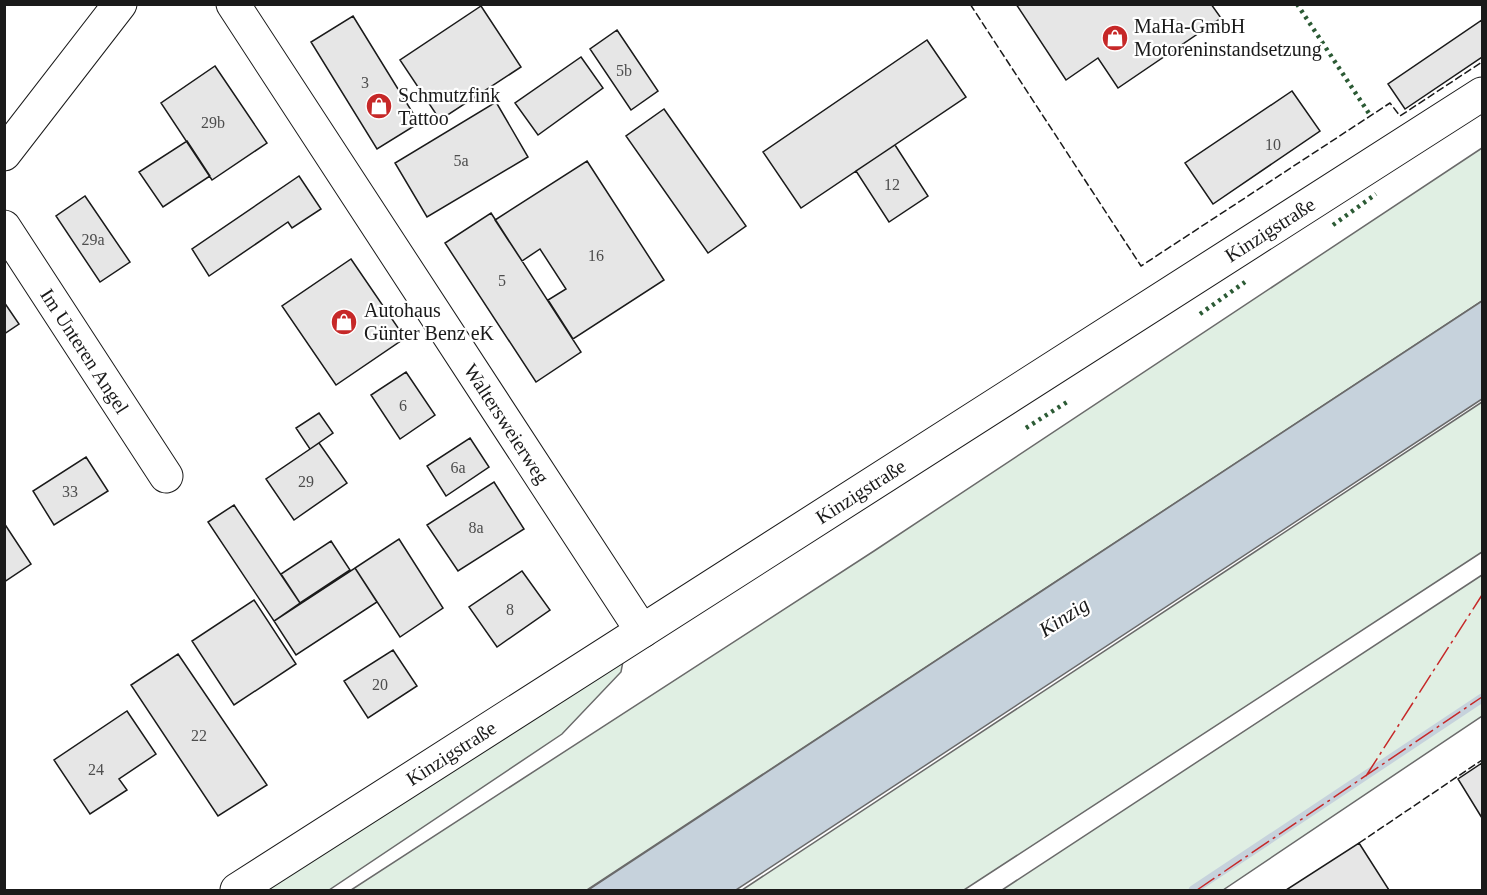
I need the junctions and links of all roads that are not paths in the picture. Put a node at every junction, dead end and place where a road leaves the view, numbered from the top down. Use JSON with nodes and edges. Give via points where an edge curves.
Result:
{"nodes":[{"id":1,"x":120,"y":4,"type":"edge"},
{"id":2,"x":233,"y":4,"type":"edge"},
{"id":3,"x":1482,"y":94,"type":"edge"},
{"id":4,"x":4,"y":154,"type":"edge"},
{"id":5,"x":4,"y":227,"type":"edge"},
{"id":6,"x":166,"y":476,"type":"dead end"},
{"id":7,"x":642,"y":631,"type":"junction"},
{"id":8,"x":237,"y":891,"type":"edge"}],
"edges":[{"from":1,"to":4,"type":"street"},
{"from":2,"to":7,"type":"street","name":"Waltersweierweg"},
{"from":3,"to":7,"type":"street","name":"Kinzigstraße"},
{"from":5,"to":6,"type":"street","name":"Im Unteren Angel"},
{"from":7,"to":8,"type":"street","name":"Kinzigstraße"}]}
